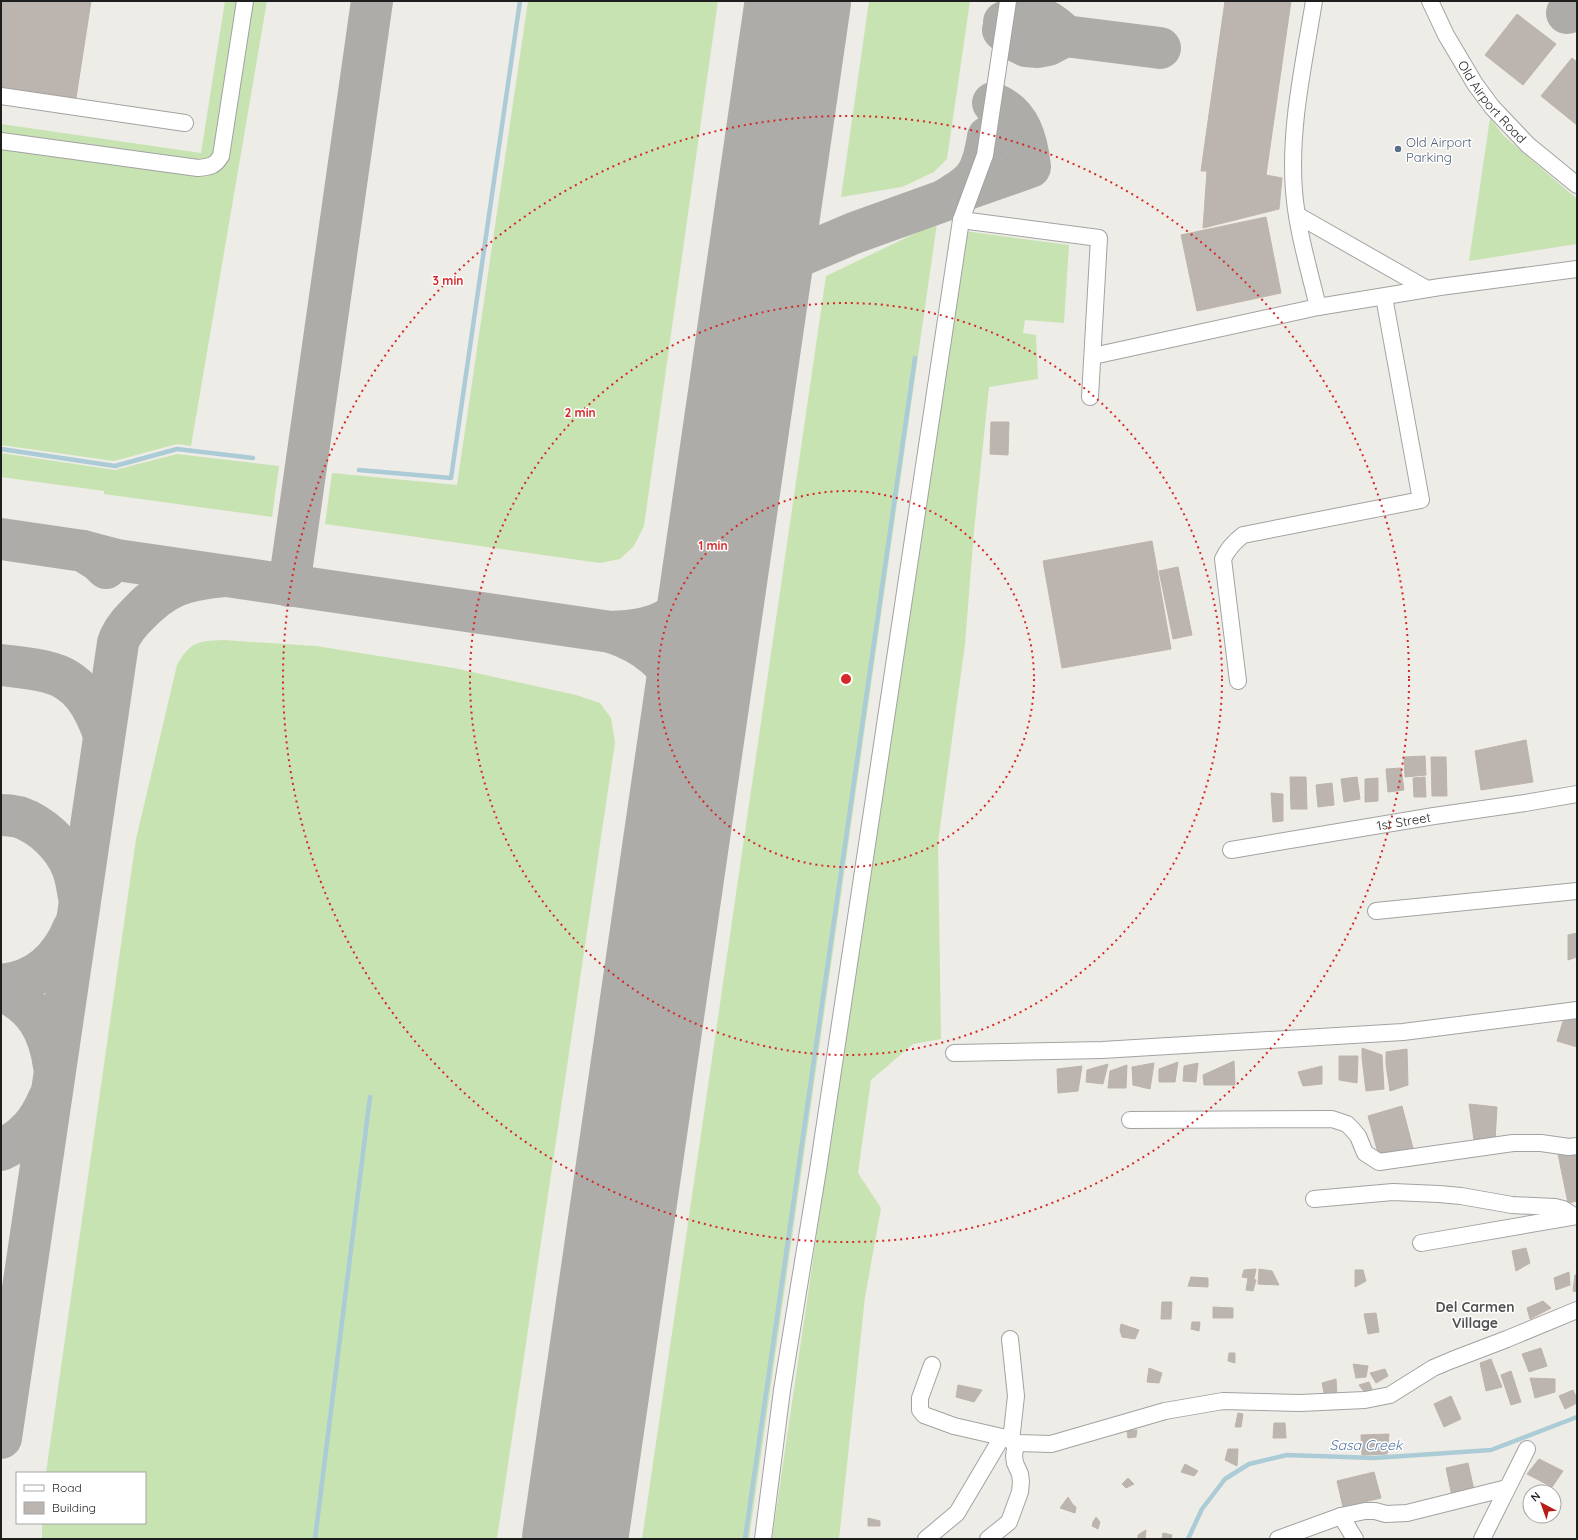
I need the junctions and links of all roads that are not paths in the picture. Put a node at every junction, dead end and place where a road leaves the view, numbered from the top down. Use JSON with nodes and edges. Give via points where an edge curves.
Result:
{"nodes":[{"id":1,"x":245,"y":1,"type":"edge"},
{"id":2,"x":1008,"y":1,"type":"edge"},
{"id":3,"x":1314,"y":1,"type":"edge"},
{"id":4,"x":1430,"y":1,"type":"edge"},
{"id":5,"x":1,"y":96,"type":"edge"},
{"id":6,"x":185,"y":123,"type":"dead end"},
{"id":7,"x":1,"y":142,"type":"edge"},
{"id":8,"x":1577,"y":185,"type":"edge"},
{"id":9,"x":1297,"y":215,"type":"junction"},
{"id":10,"x":961,"y":220,"type":"junction"},
{"id":11,"x":1577,"y":269,"type":"edge"},
{"id":12,"x":1427,"y":290,"type":"junction"},
{"id":13,"x":1384,"y":297,"type":"junction"},
{"id":14,"x":1318,"y":307,"type":"junction"},
{"id":15,"x":1093,"y":356,"type":"junction"},
{"id":16,"x":1090,"y":397,"type":"dead end"},
{"id":17,"x":1238,"y":681,"type":"dead end"},
{"id":18,"x":1577,"y":794,"type":"edge"},
{"id":19,"x":1231,"y":850,"type":"dead end"},
{"id":20,"x":1577,"y":891,"type":"edge"},
{"id":21,"x":1376,"y":912,"type":"dead end"},
{"id":22,"x":1577,"y":1010,"type":"edge"},
{"id":23,"x":954,"y":1053,"type":"dead end"},
{"id":24,"x":1130,"y":1120,"type":"dead end"},
{"id":25,"x":1577,"y":1146,"type":"edge"},
{"id":26,"x":1314,"y":1199,"type":"dead end"},
{"id":27,"x":1576,"y":1216,"type":"edge"},
{"id":28,"x":1421,"y":1243,"type":"dead end"},
{"id":29,"x":1577,"y":1310,"type":"edge"},
{"id":30,"x":1010,"y":1339,"type":"dead end"},
{"id":31,"x":932,"y":1365,"type":"dead end"},
{"id":32,"x":1010,"y":1440,"type":"junction"},
{"id":33,"x":1527,"y":1449,"type":"dead end"},
{"id":34,"x":1507,"y":1488,"type":"junction"},
{"id":35,"x":1341,"y":1516,"type":"junction"},
{"id":36,"x":763,"y":1539,"type":"edge"},
{"id":37,"x":926,"y":1539,"type":"edge"},
{"id":38,"x":988,"y":1539,"type":"edge"},
{"id":39,"x":1278,"y":1539,"type":"edge"},
{"id":40,"x":1355,"y":1539,"type":"edge"},
{"id":41,"x":1482,"y":1539,"type":"edge"}],
"edges":[{"from":1,"to":7,"type":"street","via":[[221,156],[211,167],[198,168]]},
{"from":2,"to":10,"type":"street","via":[[985,155]]},
{"from":3,"to":9,"type":"street","via":[[1294,137],[1294,190]]},
{"from":4,"to":8,"type":"street","name":"Old Airport Road","via":[[1446,35],[1492,107],[1528,145]]},
{"from":5,"to":6,"type":"street"},
{"from":9,"to":12,"type":"street"},
{"from":9,"to":14,"type":"street"},
{"from":10,"to":15,"type":"street","via":[[1100,238]]},
{"from":10,"to":36,"type":"street","via":[[817,1178],[782,1390]]},
{"from":11,"to":12,"type":"street"},
{"from":12,"to":13,"type":"street"},
{"from":13,"to":14,"type":"street"},
{"from":13,"to":17,"type":"street","via":[[1421,500],[1243,535],[1235,540],[1223,559]]},
{"from":14,"to":15,"type":"street"},
{"from":15,"to":16,"type":"street"},
{"from":18,"to":19,"type":"street","name":"1st Street"},
{"from":20,"to":21,"type":"street"},
{"from":22,"to":23,"type":"street","via":[[1403,1032],[1102,1050]]},
{"from":24,"to":25,"type":"street","via":[[1332,1119],[1347,1124],[1358,1136],[1365,1153],[1379,1162],[1513,1143],[1540,1143],[1569,1148]]},
{"from":26,"to":27,"type":"street","via":[[1393,1192],[1439,1194],[1512,1205],[1554,1207]]},
{"from":27,"to":28,"type":"street"},
{"from":29,"to":32,"type":"street","via":[[1439,1365],[1390,1395],[1365,1400],[1300,1403],[1223,1401],[1165,1411],[1051,1444],[1037,1445]]},
{"from":30,"to":32,"type":"street","via":[[1016,1396]]},
{"from":31,"to":32,"type":"street","via":[[920,1398],[920,1410],[924,1415],[954,1426]]},
{"from":32,"to":37,"type":"street","via":[[957,1513]]},
{"from":32,"to":38,"type":"street","via":[[1020,1474],[1020,1492],[1009,1522]]},
{"from":33,"to":34,"type":"street"},
{"from":34,"to":35,"type":"street","via":[[1407,1513],[1386,1514],[1366,1511]]},
{"from":34,"to":41,"type":"street"},
{"from":35,"to":39,"type":"street"},
{"from":35,"to":40,"type":"street"}]}
